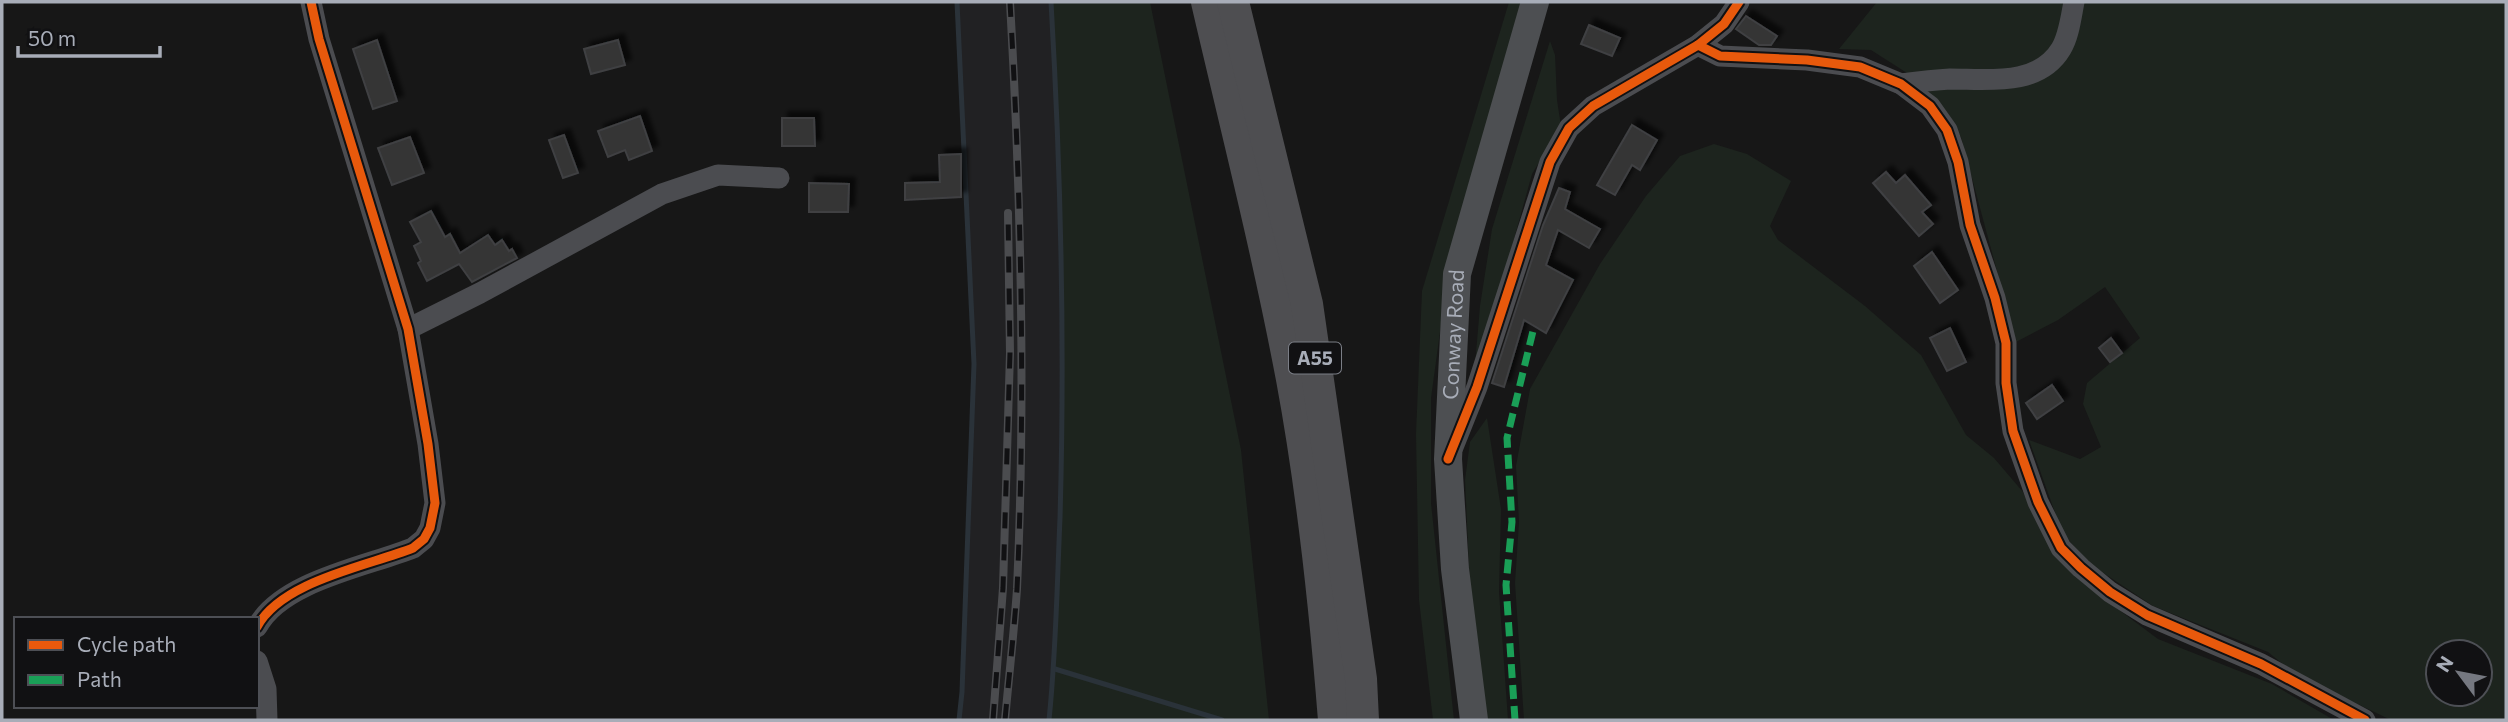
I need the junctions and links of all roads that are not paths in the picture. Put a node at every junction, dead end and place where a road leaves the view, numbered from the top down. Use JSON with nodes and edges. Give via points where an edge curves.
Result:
{"nodes":[{"id":1,"x":311,"y":2,"type":"edge"},
{"id":2,"x":1207,"y":2,"type":"edge"},
{"id":3,"x":1233,"y":2,"type":"edge"},
{"id":4,"x":1535,"y":2,"type":"edge"},
{"id":5,"x":1739,"y":2,"type":"edge"},
{"id":6,"x":2074,"y":2,"type":"edge"},
{"id":7,"x":1698,"y":45,"type":"junction"},
{"id":8,"x":1901,"y":84,"type":"junction"},
{"id":9,"x":779,"y":178,"type":"dead end"},
{"id":10,"x":408,"y":329,"type":"junction"},
{"id":11,"x":1448,"y":459,"type":"junction"},
{"id":12,"x":259,"y":623,"type":"edge"},
{"id":13,"x":259,"y":667,"type":"edge"},
{"id":14,"x":267,"y":720,"type":"edge"},
{"id":15,"x":1334,"y":720,"type":"edge"},
{"id":16,"x":1363,"y":720,"type":"edge"},
{"id":17,"x":1474,"y":720,"type":"edge"},
{"id":18,"x":2365,"y":720,"type":"edge"}],
"edges":[{"from":1,"to":10,"type":"street"},
{"from":2,"to":15,"type":"highway","number":"A55","via":[[1292,379],[1311,495]]},
{"from":3,"to":16,"type":"highway","number":"A55","via":[[1307,304],[1361,678]]},
{"from":4,"to":11,"type":"main road","name":"Conway Road","via":[[1457,274]]},
{"from":5,"to":7,"type":"street","via":[[1724,24]]},
{"from":6,"to":8,"type":"street","via":[[2061,49],[2038,71],[2016,78]]},
{"from":7,"to":8,"type":"street","via":[[1720,56],[1860,67]]},
{"from":7,"to":11,"type":"street","via":[[1593,106],[1569,128],[1550,162],[1477,387]]},
{"from":8,"to":18,"type":"street","via":[[1930,106],[1947,130],[1969,225],[2006,343],[2013,430],[2038,502],[2062,548],[2110,592],[2147,615],[2260,664]]},
{"from":9,"to":10,"type":"street","via":[[718,175],[662,194]]},
{"from":10,"to":12,"type":"street","via":[[435,502],[430,528],[413,548],[321,579],[277,604]]},
{"from":11,"to":17,"type":"main road","name":"Conway Road","via":[[1455,569]]},
{"from":13,"to":14,"type":"street","via":[[266,689]]}]}
